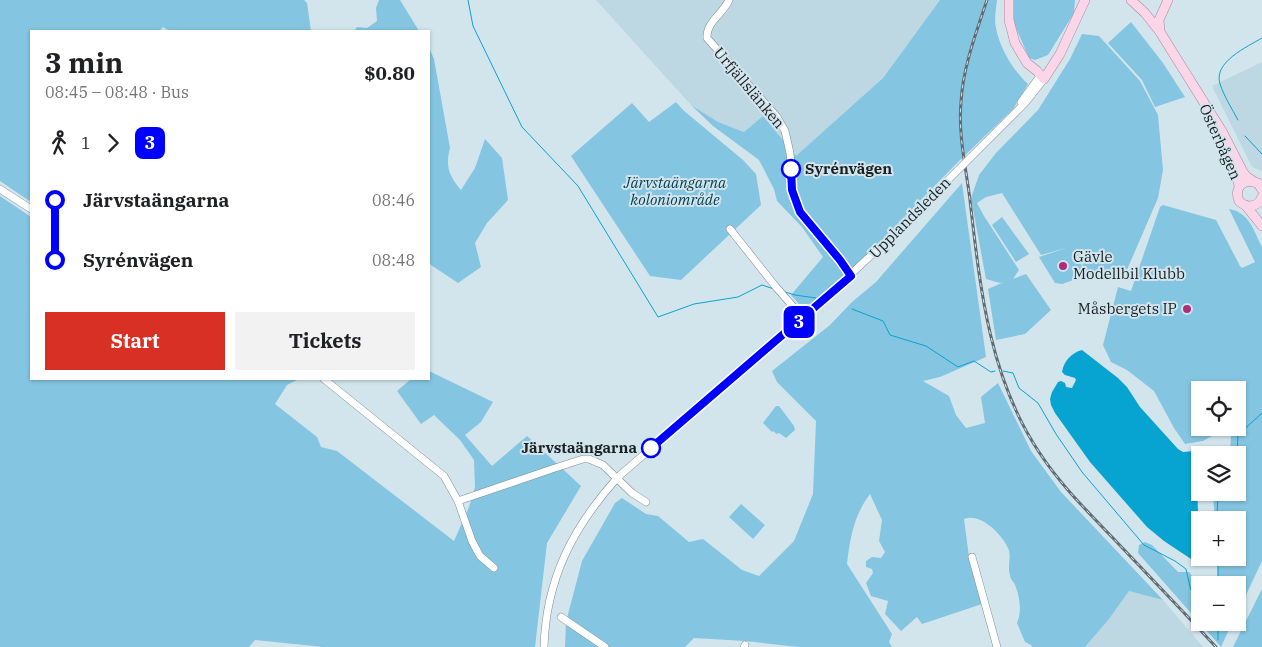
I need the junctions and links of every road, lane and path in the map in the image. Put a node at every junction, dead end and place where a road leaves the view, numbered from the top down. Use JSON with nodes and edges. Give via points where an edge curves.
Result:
{"nodes":[{"id":1,"x":729,"y":0,"type":"edge"},
{"id":2,"x":1008,"y":0,"type":"edge"},
{"id":3,"x":1084,"y":0,"type":"edge"},
{"id":4,"x":1164,"y":0,"type":"edge"},
{"id":5,"x":1168,"y":0,"type":"edge"},
{"id":6,"x":1132,"y":1,"type":"edge"},
{"id":7,"x":1145,"y":13,"type":"junction"},
{"id":8,"x":1160,"y":32,"type":"junction"},
{"id":9,"x":1164,"y":42,"type":"junction"},
{"id":10,"x":1042,"y":78,"type":"junction"},
{"id":11,"x":1201,"y":98,"type":"junction"},
{"id":12,"x":1259,"y":184,"type":"edge"},
{"id":13,"x":1240,"y":186,"type":"junction"},
{"id":14,"x":0,"y":188,"type":"edge"},
{"id":15,"x":1261,"y":198,"type":"edge"},
{"id":16,"x":1246,"y":206,"type":"junction"},
{"id":17,"x":30,"y":208,"type":"edge"},
{"id":18,"x":1262,"y":220,"type":"edge"},
{"id":19,"x":1262,"y":226,"type":"edge"},
{"id":20,"x":730,"y":229,"type":"dead end"},
{"id":21,"x":851,"y":276,"type":"junction"},
{"id":22,"x":803,"y":318,"type":"junction"},
{"id":23,"x":325,"y":380,"type":"edge"},
{"id":24,"x":618,"y":477,"type":"junction"},
{"id":25,"x":458,"y":500,"type":"junction"},
{"id":26,"x":646,"y":502,"type":"dead end"},
{"id":27,"x":972,"y":557,"type":"dead end"},
{"id":28,"x":494,"y":568,"type":"dead end"},
{"id":29,"x":561,"y":618,"type":"dead end"},
{"id":30,"x":544,"y":647,"type":"edge"},
{"id":31,"x":605,"y":647,"type":"edge"},
{"id":32,"x":997,"y":647,"type":"edge"}],
"edges":[{"from":1,"to":21,"type":"street","name":"Urfjällslänken","via":[[711,23],[706,32],[707,38],[781,124],[790,153],[792,190],[800,212]]},
{"from":2,"to":10,"type":"main road","via":[[1005,20],[1011,45],[1028,70]]},
{"from":3,"to":10,"type":"main road","via":[[1074,25]]},
{"from":4,"to":7,"type":"main road","via":[[1156,11]]},
{"from":5,"to":8,"type":"main road","via":[[1159,20]]},
{"from":6,"to":7,"type":"main road","name":"Österbågen"},
{"from":6,"to":9,"type":"main road","name":"Österbågen"},
{"from":7,"to":8,"type":"main road","name":"Österbågen"},
{"from":8,"to":9,"type":"main road","name":"Österbågen"},
{"from":9,"to":11,"type":"main road","name":"Österbågen"},
{"from":10,"to":21,"type":"street","name":"Upplandsleden","bridge":true,"via":[[1016,111]]},
{"from":11,"to":12,"type":"main road","name":"Österbågen","via":[[1247,177]]},
{"from":11,"to":13,"type":"main road","name":"Österbågen"},
{"from":12,"to":13,"type":"main road","via":[[1244,182]]},
{"from":13,"to":16,"type":"main road","name":"Österbågen","via":[[1237,197]]},
{"from":14,"to":17,"type":"street"},
{"from":15,"to":16,"type":"main road","via":[[1254,206]]},
{"from":15,"to":18,"type":"main road"},
{"from":16,"to":19,"type":"main road"},
{"from":20,"to":22,"type":"street"},
{"from":21,"to":22,"type":"street","name":"Upplandsleden"},
{"from":22,"to":24,"type":"street","name":"Upplandsleden"},
{"from":23,"to":25,"type":"street","via":[[444,476]]},
{"from":24,"to":25,"type":"street","via":[[600,462],[583,459]]},
{"from":24,"to":26,"type":"street","via":[[632,493]]},
{"from":24,"to":30,"type":"street","name":"Upplandsleden","via":[[591,508],[566,550],[550,596]]},
{"from":25,"to":28,"type":"street","via":[[472,541],[480,556]]},
{"from":27,"to":32,"type":"street"},
{"from":29,"to":31,"type":"street"}]}
